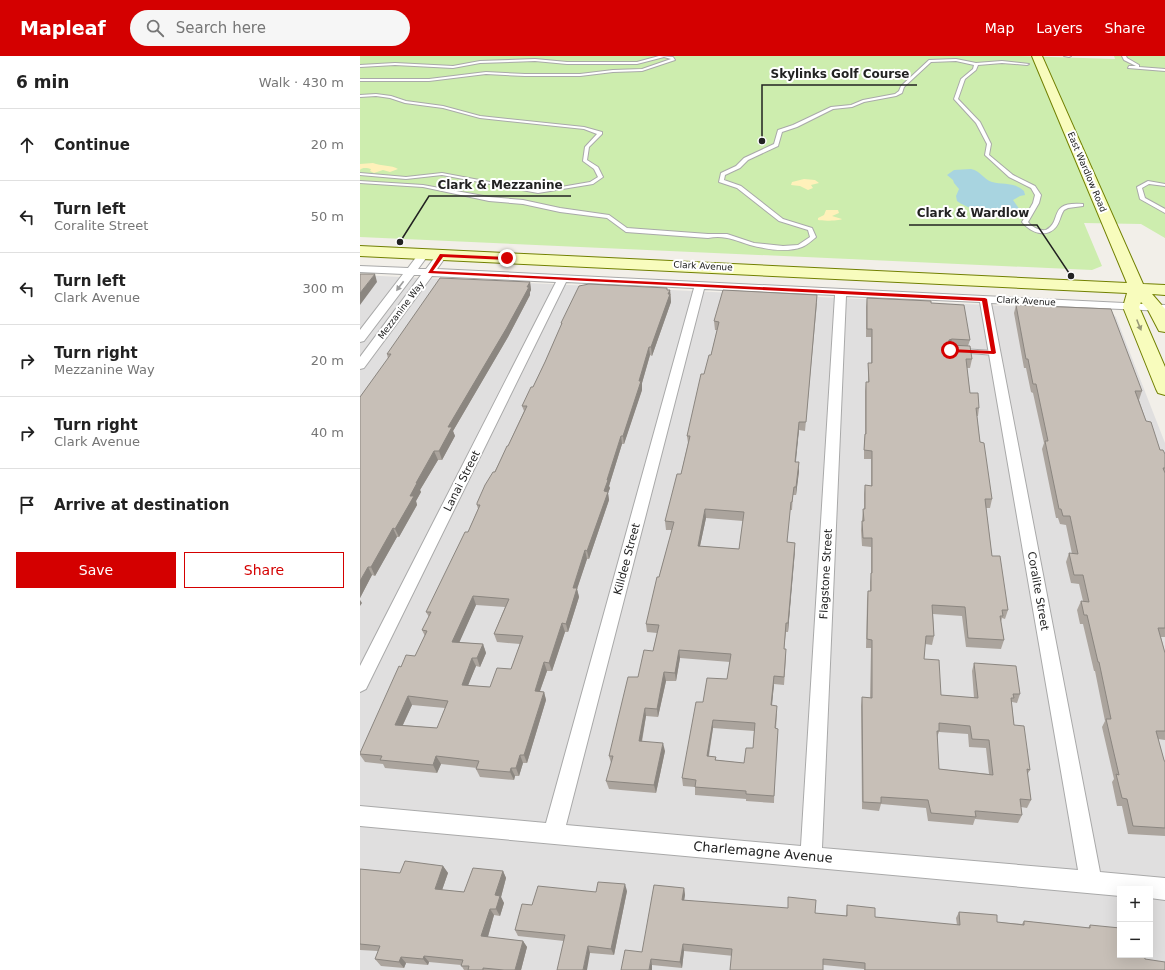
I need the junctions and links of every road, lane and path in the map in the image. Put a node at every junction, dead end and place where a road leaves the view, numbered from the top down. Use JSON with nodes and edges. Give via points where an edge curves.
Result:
{"nodes":[{"id":1,"x":663,"y":56,"type":"edge"},
{"id":2,"x":666,"y":56,"type":"edge"},
{"id":3,"x":924,"y":56,"type":"edge"},
{"id":4,"x":1037,"y":56,"type":"edge"},
{"id":5,"x":1124,"y":56,"type":"edge"},
{"id":6,"x":930,"y":61,"type":"junction"},
{"id":7,"x":976,"y":64,"type":"junction"},
{"id":8,"x":1027,"y":64,"type":"dead end"},
{"id":9,"x":360,"y":66,"type":"edge"},
{"id":10,"x":1129,"y":67,"type":"dead end"},
{"id":11,"x":1142,"y":68,"type":"junction"},
{"id":12,"x":1165,"y":70,"type":"edge"},
{"id":13,"x":360,"y":80,"type":"edge"},
{"id":14,"x":360,"y":96,"type":"edge"},
{"id":15,"x":360,"y":174,"type":"edge"},
{"id":16,"x":360,"y":182,"type":"edge"},
{"id":17,"x":1165,"y":185,"type":"edge"},
{"id":18,"x":1081,"y":205,"type":"dead end"},
{"id":19,"x":1165,"y":212,"type":"edge"},
{"id":20,"x":360,"y":251,"type":"edge"},
{"id":21,"x":424,"y":254,"type":"junction"},
{"id":22,"x":442,"y":255,"type":"junction"},
{"id":23,"x":360,"y":269,"type":"edge"},
{"id":24,"x":411,"y":271,"type":"junction"},
{"id":25,"x":430,"y":272,"type":"junction"},
{"id":26,"x":563,"y":278,"type":"junction"},
{"id":27,"x":700,"y":285,"type":"junction"},
{"id":28,"x":1137,"y":288,"type":"junction"},
{"id":29,"x":1165,"y":290,"type":"edge"},
{"id":30,"x":842,"y":292,"type":"junction"},
{"id":31,"x":985,"y":299,"type":"junction"},
{"id":32,"x":1131,"y":306,"type":"junction"},
{"id":33,"x":1161,"y":308,"type":"edge"},
{"id":34,"x":1165,"y":327,"type":"edge"},
{"id":35,"x":360,"y":338,"type":"edge"},
{"id":36,"x":366,"y":350,"type":"edge"},
{"id":37,"x":950,"y":350,"type":"edge"},
{"id":38,"x":994,"y":353,"type":"junction"},
{"id":39,"x":360,"y":365,"type":"edge"},
{"id":40,"x":1165,"y":389,"type":"edge"},
{"id":41,"x":360,"y":684,"type":"edge"},
{"id":42,"x":360,"y":816,"type":"edge"},
{"id":43,"x":554,"y":833,"type":"junction"},
{"id":44,"x":811,"y":857,"type":"junction"},
{"id":45,"x":1091,"y":882,"type":"junction"},
{"id":46,"x":1165,"y":889,"type":"edge"}],
"edges":[{"from":1,"to":9,"type":"lane","via":[[637,63],[567,63],[535,60],[480,62],[453,66]]},
{"from":2,"to":13,"type":"lane","via":[[673,60],[648,68],[580,75],[486,72],[429,80]]},
{"from":3,"to":6,"type":"lane"},
{"from":4,"to":28,"type":"main road","name":"East Wardlow Road"},
{"from":5,"to":11,"type":"lane"},
{"from":6,"to":7,"type":"lane","via":[[956,60]]},
{"from":6,"to":16,"type":"lane","via":[[896,95],[863,101],[852,106],[832,108],[780,131],[776,145],[746,159],[738,167],[724,174],[721,181],[739,187],[781,220],[810,229],[813,238],[800,246],[776,248],[752,244],[731,235],[708,236],[626,230],[610,217],[523,202],[489,199],[423,186]]},
{"from":7,"to":8,"type":"lane"},
{"from":7,"to":18,"type":"lane","via":[[975,69],[963,79],[956,99],[978,122],[989,144],[986,155],[1011,176],[1033,187],[1038,194],[1036,204],[1025,222],[1028,227],[1046,231],[1054,227],[1062,209]]},
{"from":10,"to":11,"type":"lane"},
{"from":11,"to":12,"type":"lane"},
{"from":14,"to":15,"type":"lane","via":[[376,94],[496,120],[584,128],[600,133],[588,147],[585,161],[596,168],[601,177],[591,183],[538,192],[442,174],[406,178]]},
{"from":17,"to":19,"type":"lane","via":[[1148,182],[1139,187],[1143,199]]},
{"from":20,"to":21,"type":"main road","name":"Clark Avenue"},
{"from":21,"to":22,"type":"main road","name":"Clark Avenue"},
{"from":21,"to":24,"type":"street","name":"Mezzanine Way"},
{"from":22,"to":25,"type":"street","name":"Mezzanine Way"},
{"from":22,"to":28,"type":"main road","name":"Clark Avenue"},
{"from":23,"to":24,"type":"street","name":"Clark Avenue"},
{"from":24,"to":25,"type":"street","name":"Clark Avenue"},
{"from":24,"to":35,"type":"street","name":"Mezzanine Way","one_way":true},
{"from":25,"to":26,"type":"street","name":"Clark Avenue"},
{"from":25,"to":36,"type":"street","name":"Mezzanine Way"},
{"from":26,"to":27,"type":"street","name":"Clark Avenue"},
{"from":26,"to":41,"type":"street","name":"Lanai Street"},
{"from":27,"to":30,"type":"street","name":"Clark Avenue"},
{"from":27,"to":43,"type":"street","name":"Killdee Street"},
{"from":28,"to":29,"type":"main road","name":"Clark Avenue"},
{"from":28,"to":32,"type":"main road"},
{"from":28,"to":33,"type":"main road","name":"East Wardlow Road"},
{"from":30,"to":31,"type":"street","name":"Clark Avenue"},
{"from":30,"to":44,"type":"street","name":"Flagstone Street"},
{"from":31,"to":32,"type":"street","name":"Clark Avenue"},
{"from":31,"to":38,"type":"street","name":"Coralite Street"},
{"from":32,"to":33,"type":"street","name":"Clark Avenue"},
{"from":32,"to":40,"type":"main road","one_way":true},
{"from":33,"to":34,"type":"main road","name":"East Wardlow Road"},
{"from":36,"to":39,"type":"street","name":"Mezzanine Way"},
{"from":37,"to":38,"type":"lane"},
{"from":38,"to":45,"type":"street","name":"Coralite Street"},
{"from":42,"to":43,"type":"street","name":"Charlemagne Avenue"},
{"from":43,"to":44,"type":"street","name":"Charlemagne Avenue"},
{"from":44,"to":45,"type":"street","name":"Charlemagne Avenue"},
{"from":45,"to":46,"type":"street","name":"Charlemagne Avenue"}]}
